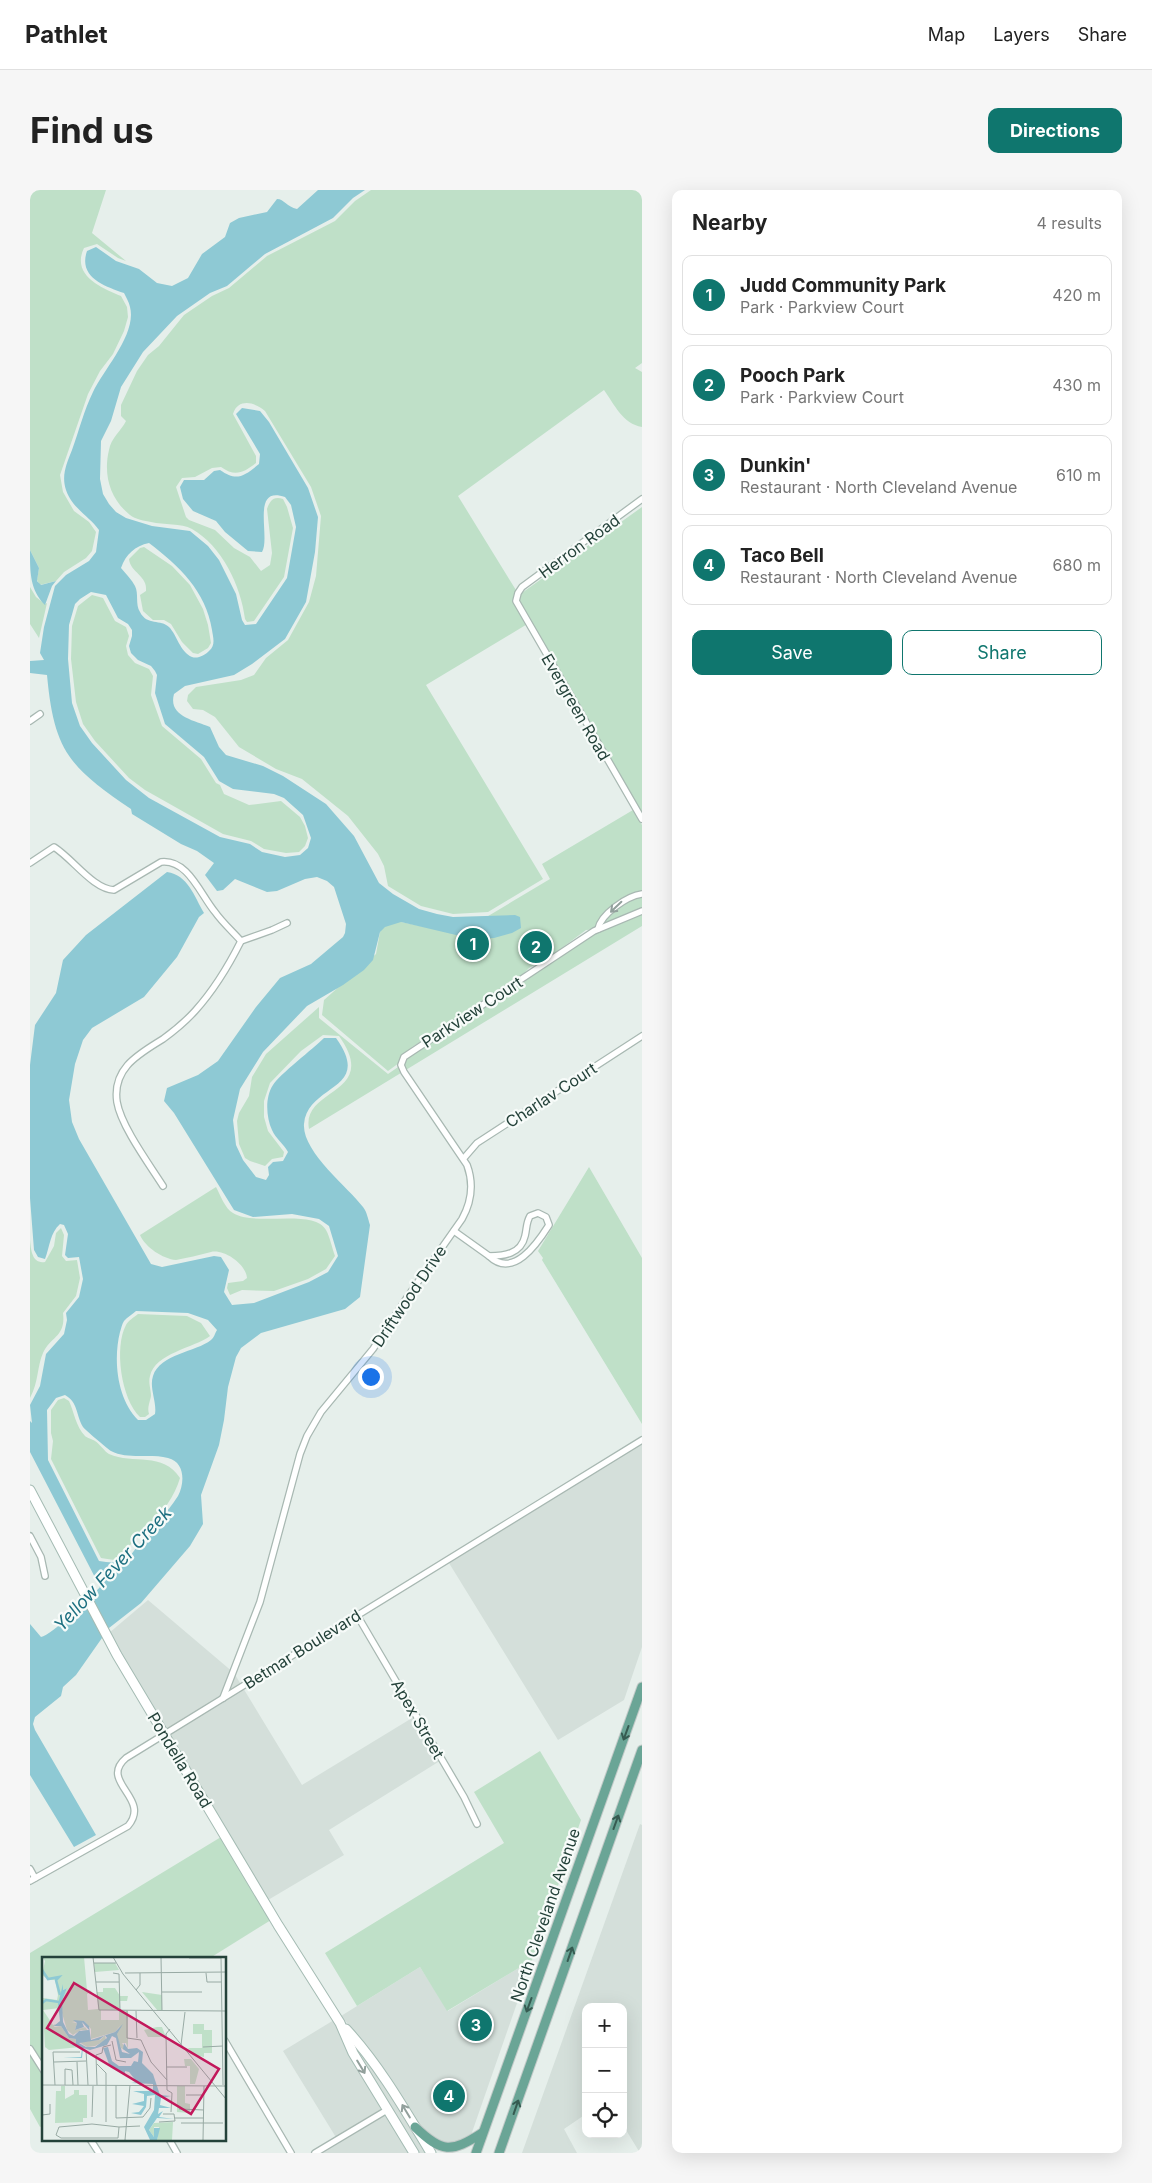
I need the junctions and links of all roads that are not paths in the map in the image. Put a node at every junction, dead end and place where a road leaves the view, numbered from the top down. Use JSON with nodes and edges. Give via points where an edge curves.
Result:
{"nodes":[{"id":1,"x":642,"y":499,"type":"edge"},
{"id":2,"x":518,"y":594,"type":"joint"},
{"id":3,"x":40,"y":714,"type":"dead end"},
{"id":4,"x":30,"y":721,"type":"edge"},
{"id":5,"x":642,"y":817,"type":"edge"},
{"id":6,"x":30,"y":863,"type":"edge"},
{"id":7,"x":642,"y":894,"type":"edge"},
{"id":8,"x":642,"y":911,"type":"edge"},
{"id":9,"x":287,"y":923,"type":"dead end"},
{"id":10,"x":598,"y":929,"type":"junction"},
{"id":11,"x":241,"y":941,"type":"junction"},
{"id":12,"x":642,"y":1036,"type":"edge"},
{"id":13,"x":401,"y":1065,"type":"joint"},
{"id":14,"x":464,"y":1158,"type":"junction"},
{"id":15,"x":163,"y":1186,"type":"dead end"},
{"id":16,"x":454,"y":1231,"type":"junction"},
{"id":17,"x":523,"y":1242,"type":"junction"},
{"id":18,"x":532,"y":1247,"type":"junction"},
{"id":19,"x":489,"y":1256,"type":"junction"},
{"id":20,"x":642,"y":1440,"type":"edge"},
{"id":21,"x":30,"y":1490,"type":"edge"},
{"id":22,"x":30,"y":1536,"type":"edge"},
{"id":23,"x":45,"y":1576,"type":"dead end"},
{"id":24,"x":357,"y":1615,"type":"junction"},
{"id":25,"x":642,"y":1687,"type":"edge"},
{"id":26,"x":223,"y":1698,"type":"junction"},
{"id":27,"x":165,"y":1734,"type":"junction"},
{"id":28,"x":642,"y":1750,"type":"edge"},
{"id":29,"x":477,"y":1824,"type":"dead end"},
{"id":30,"x":30,"y":1869,"type":"edge"},
{"id":31,"x":33,"y":1880,"type":"edge"},
{"id":32,"x":340,"y":2023,"type":"junction"},
{"id":33,"x":226,"y":2043,"type":"edge"},
{"id":34,"x":30,"y":2049,"type":"edge"},
{"id":35,"x":42,"y":2068,"type":"edge"},
{"id":36,"x":387,"y":2110,"type":"junction"},
{"id":37,"x":415,"y":2126,"type":"junction"},
{"id":38,"x":484,"y":2131,"type":"junction"},
{"id":39,"x":91,"y":2140,"type":"edge"},
{"id":40,"x":170,"y":2140,"type":"edge"},
{"id":41,"x":99,"y":2153,"type":"edge"},
{"id":42,"x":178,"y":2153,"type":"edge"},
{"id":43,"x":291,"y":2153,"type":"edge"},
{"id":44,"x":315,"y":2153,"type":"edge"},
{"id":45,"x":414,"y":2153,"type":"edge"},
{"id":46,"x":431,"y":2153,"type":"edge"},
{"id":47,"x":476,"y":2153,"type":"edge"},
{"id":48,"x":499,"y":2153,"type":"edge"}],
"edges":[{"from":1,"to":2,"type":"street","name":"Herron Road","via":[[522,587]]},
{"from":2,"to":5,"type":"street","name":"Evergreen Road","via":[[519,608]]},
{"from":3,"to":4,"type":"street"},
{"from":6,"to":11,"type":"street","via":[[54,848],[106,889],[114,890],[161,862],[174,863],[189,875],[214,911]]},
{"from":7,"to":10,"type":"street","name":"Parkview Court","one_way":true,"via":[[625,899],[599,924]]},
{"from":8,"to":10,"type":"street","name":"Parkview Court"},
{"from":9,"to":11,"type":"street"},
{"from":10,"to":13,"type":"street","name":"Parkview Court","via":[[410,1052]]},
{"from":11,"to":15,"type":"street","via":[[202,1003],[178,1028],[132,1060],[118,1083],[117,1101],[122,1117]]},
{"from":12,"to":14,"type":"street","name":"Charlav Court","via":[[477,1143]]},
{"from":13,"to":14,"type":"street","name":"Driftwood Drive"},
{"from":14,"to":16,"type":"street","name":"Driftwood Drive","via":[[472,1180],[471,1198]]},
{"from":16,"to":19,"type":"street"},
{"from":16,"to":26,"type":"street","name":"Driftwood Drive","via":[[373,1349],[326,1406],[307,1436],[260,1602]]},
{"from":17,"to":18,"type":"street"},
{"from":17,"to":18,"type":"street","via":[[530,1216],[546,1217],[549,1225]]},
{"from":17,"to":19,"type":"street","via":[[505,1256]]},
{"from":18,"to":19,"type":"street","via":[[522,1258],[507,1264],[499,1264]]},
{"from":20,"to":24,"type":"street","name":"Betmar Boulevard"},
{"from":21,"to":27,"type":"main road","name":"Pondella Road","via":[[117,1655]]},
{"from":22,"to":23,"type":"street","via":[[41,1557]]},
{"from":24,"to":26,"type":"street","name":"Betmar Boulevard"},
{"from":24,"to":29,"type":"street","name":"Apex Street"},
{"from":25,"to":38,"type":"main road","name":"North Cleveland Avenue","one_way":true},
{"from":26,"to":27,"type":"street","name":"Betmar Boulevard"},
{"from":27,"to":31,"type":"street","name":"Betmar Boulevard","via":[[119,1764],[119,1780],[134,1803],[134,1820]]},
{"from":27,"to":32,"type":"main road","name":"Pondella Road"},
{"from":48,"to":28,"type":"main road","one_way":true},
{"from":30,"to":31,"type":"street"},
{"from":32,"to":36,"type":"main road","name":"Pondella Road","one_way":true},
{"from":37,"to":32,"type":"main road","name":"Pondella Road","one_way":true,"via":[[362,2046]]},
{"from":33,"to":43,"type":"street"},
{"from":34,"to":35,"type":"street"},
{"from":36,"to":44,"type":"street"},
{"from":36,"to":45,"type":"main road","name":"Pondella Road"},
{"from":37,"to":38,"type":"main road","via":[[436,2147],[447,2151],[462,2150]]},
{"from":37,"to":46,"type":"main road","name":"Pondella Road"},
{"from":38,"to":47,"type":"main road","name":"North Cleveland Avenue"},
{"from":39,"to":41,"type":"street"},
{"from":40,"to":42,"type":"street"}]}
